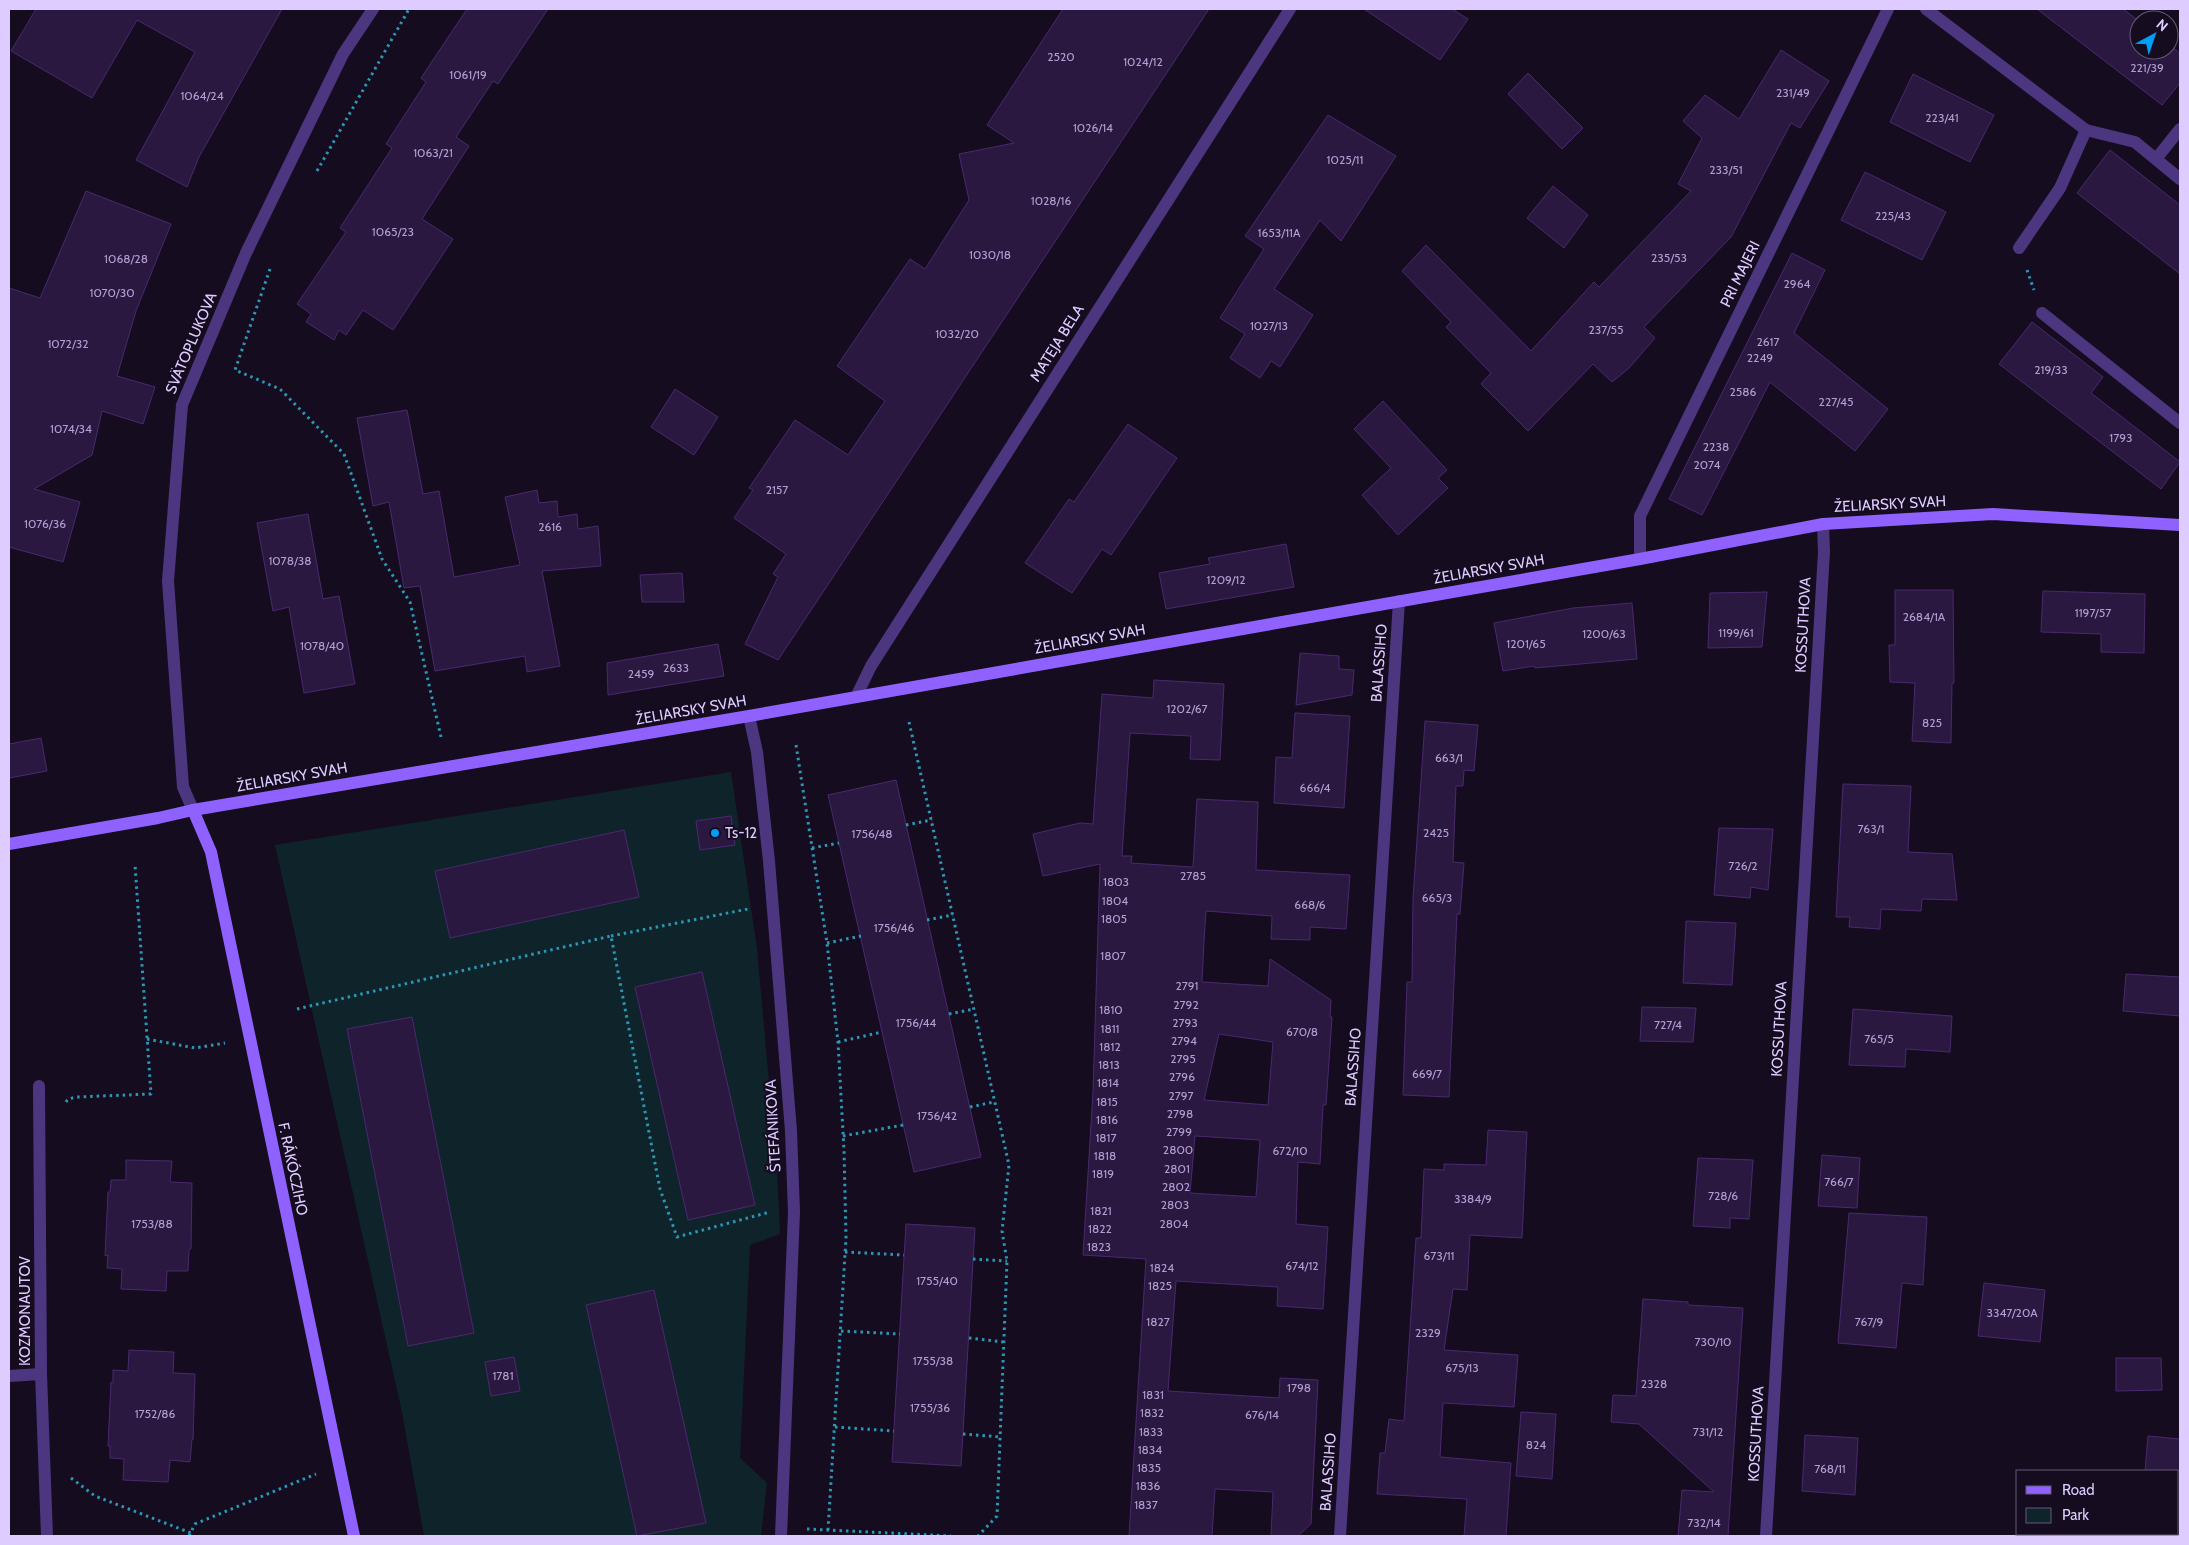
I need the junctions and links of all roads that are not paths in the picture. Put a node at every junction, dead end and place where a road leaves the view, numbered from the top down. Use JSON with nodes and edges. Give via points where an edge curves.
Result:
{"nodes":[{"id":1,"x":373,"y":9,"type":"edge"},
{"id":2,"x":1290,"y":9,"type":"edge"},
{"id":3,"x":1888,"y":9,"type":"edge"},
{"id":4,"x":1926,"y":9,"type":"edge"},
{"id":5,"x":2180,"y":129,"type":"edge"},
{"id":6,"x":2086,"y":130,"type":"junction"},
{"id":7,"x":2156,"y":159,"type":"junction"},
{"id":8,"x":2180,"y":179,"type":"edge"},
{"id":9,"x":2019,"y":248,"type":"road end"},
{"id":10,"x":2042,"y":313,"type":"road end"},
{"id":11,"x":2180,"y":423,"type":"edge"},
{"id":12,"x":1823,"y":524,"type":"junction"},
{"id":13,"x":2180,"y":525,"type":"edge"},
{"id":14,"x":1640,"y":559,"type":"junction"},
{"id":15,"x":1399,"y":601,"type":"junction"},
{"id":16,"x":856,"y":697,"type":"junction"},
{"id":17,"x":749,"y":716,"type":"junction"},
{"id":18,"x":193,"y":810,"type":"junction"},
{"id":19,"x":9,"y":844,"type":"edge"},
{"id":20,"x":39,"y":1086,"type":"dead end"},
{"id":21,"x":42,"y":1374,"type":"junction"},
{"id":22,"x":9,"y":1376,"type":"edge"},
{"id":23,"x":781,"y":1532,"type":"edge"},
{"id":24,"x":47,"y":1536,"type":"edge"},
{"id":25,"x":354,"y":1536,"type":"edge"},
{"id":26,"x":1340,"y":1536,"type":"edge"},
{"id":27,"x":1766,"y":1536,"type":"edge"}],
"edges":[{"from":1,"to":18,"type":"street","name":"SVÄTOPLUKOVA","via":[[343,54],[246,253],[182,405],[168,581],[183,787]]},
{"from":2,"to":16,"type":"street","name":"MATEJA BELA","via":[[871,666]]},
{"from":3,"to":14,"type":"street","name":"PRI MAJERI","via":[[1640,516]]},
{"from":4,"to":6,"type":"street"},
{"from":5,"to":7,"type":"street"},
{"from":6,"to":7,"type":"street","via":[[2135,142]]},
{"from":6,"to":9,"type":"street","via":[[2060,188]]},
{"from":7,"to":8,"type":"street"},
{"from":10,"to":11,"type":"street"},
{"from":12,"to":13,"type":"street","name":"ŽELIARSKY SVAH","via":[[1993,514]]},
{"from":12,"to":14,"type":"street","name":"ŽELIARSKY SVAH"},
{"from":12,"to":27,"type":"street","name":"KOSSUTHOVA","via":[[1824,552]]},
{"from":14,"to":15,"type":"street","name":"ŽELIARSKY SVAH"},
{"from":15,"to":16,"type":"street","name":"ŽELIARSKY SVAH"},
{"from":15,"to":26,"type":"street","name":"BALASSIHO"},
{"from":16,"to":17,"type":"street","name":"ŽELIARSKY SVAH"},
{"from":17,"to":18,"type":"street","name":"ŽELIARSKY SVAH"},
{"from":17,"to":23,"type":"street","name":"ŠTEFÁNIKOVA","via":[[769,861],[791,1132],[794,1212]]},
{"from":18,"to":19,"type":"street","name":"ŽELIARSKY SVAH"},
{"from":18,"to":25,"type":"street","name":"F. RÁKÓCZIHO","via":[[211,852]]},
{"from":20,"to":21,"type":"street","name":"KOZMONAUTOV"},
{"from":21,"to":22,"type":"street"},
{"from":21,"to":24,"type":"street","name":"KOZMONAUTOV"}]}
